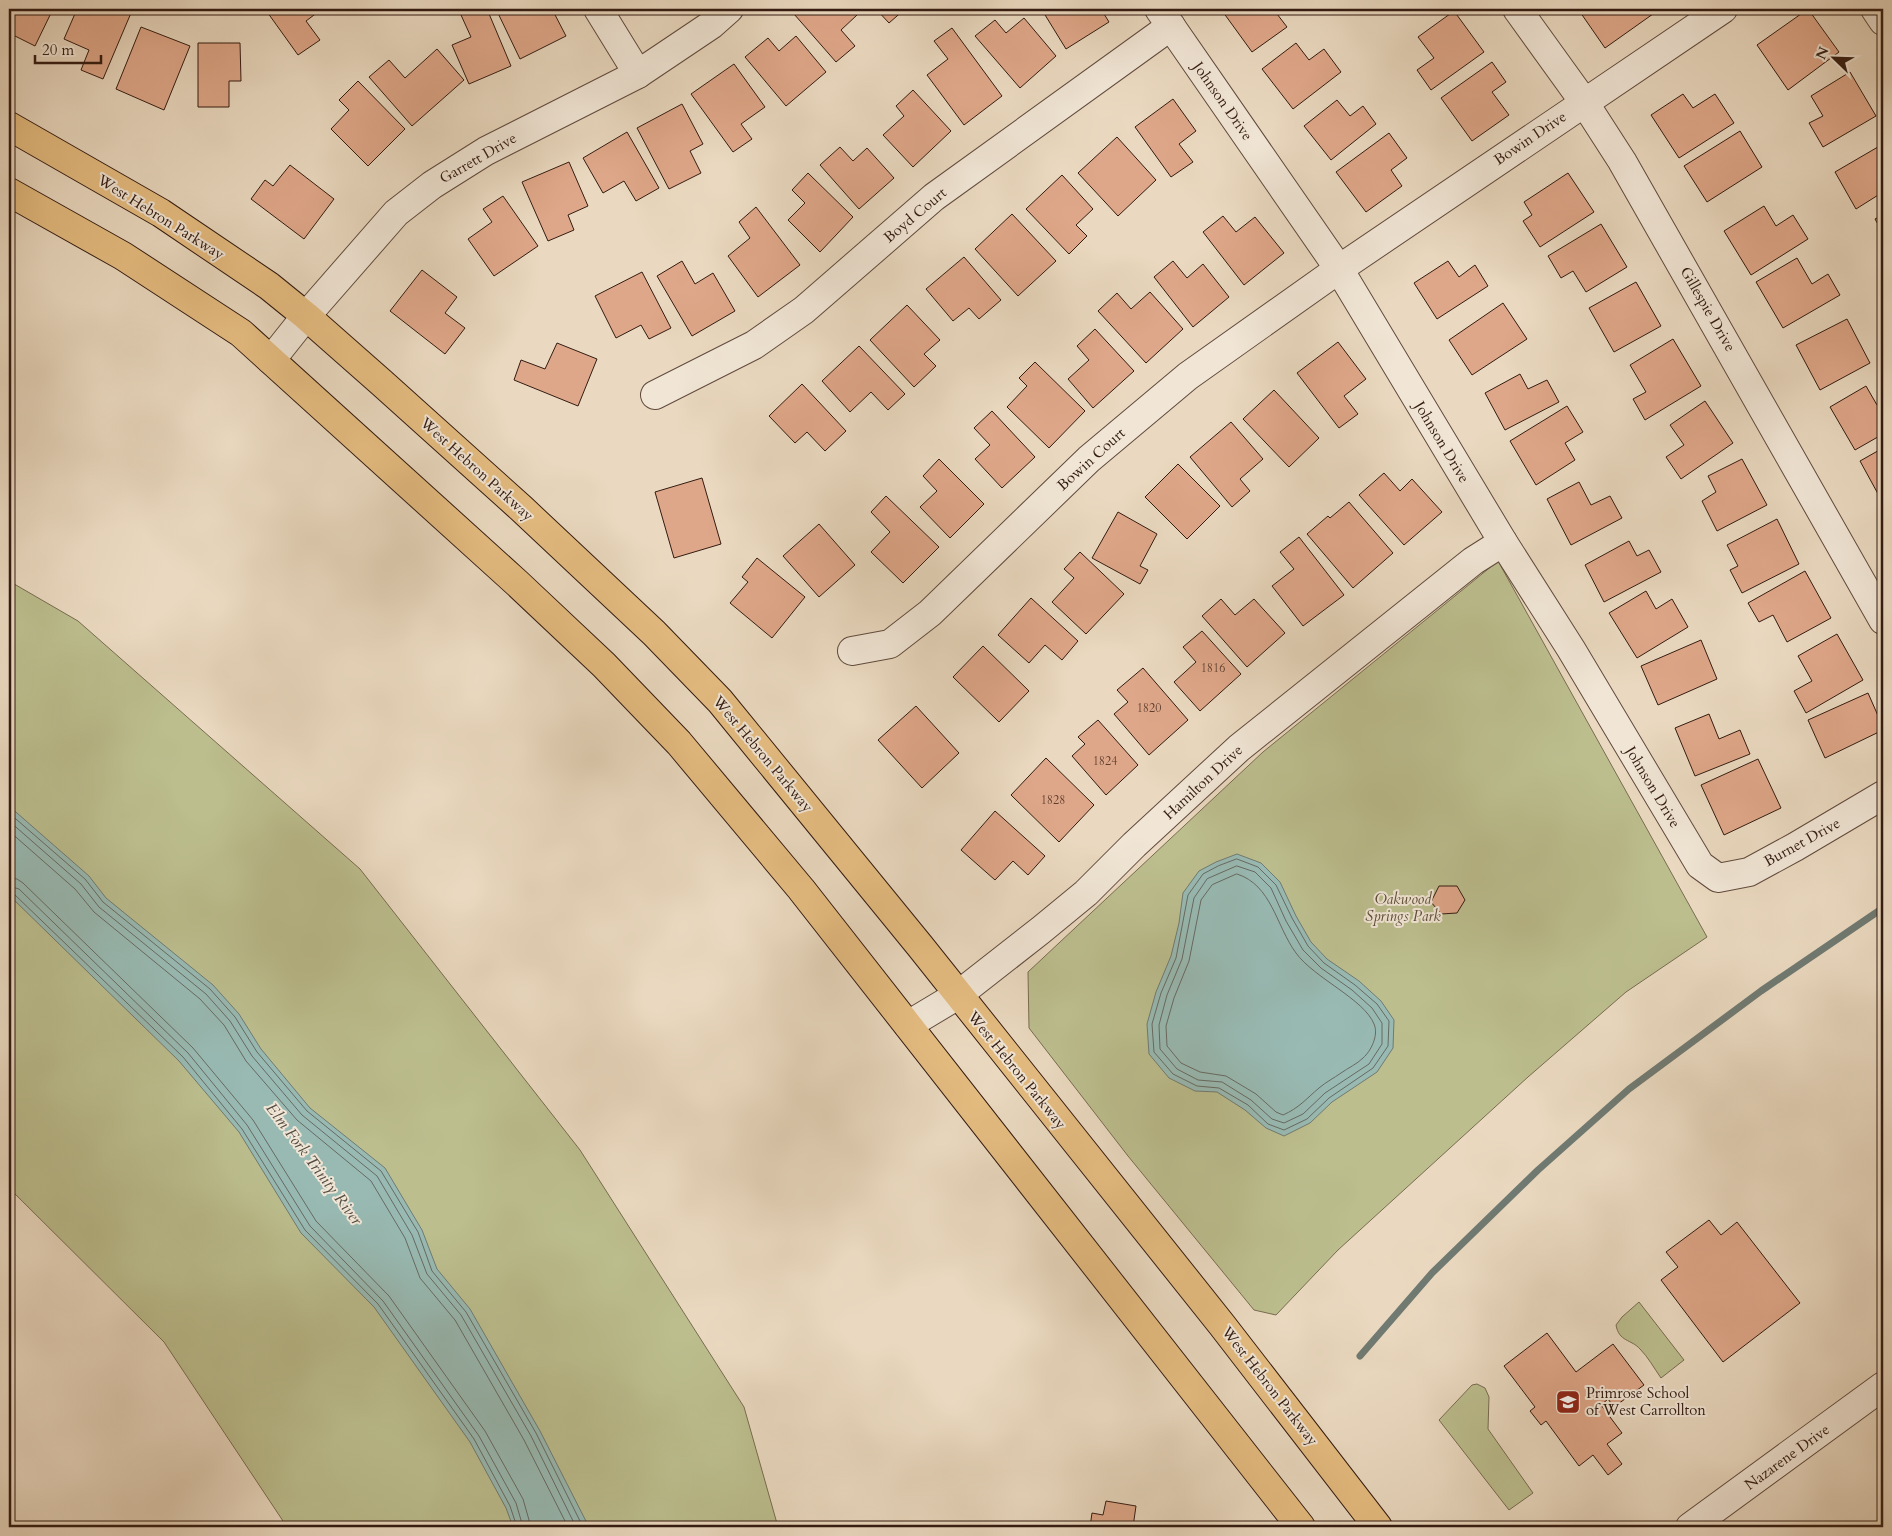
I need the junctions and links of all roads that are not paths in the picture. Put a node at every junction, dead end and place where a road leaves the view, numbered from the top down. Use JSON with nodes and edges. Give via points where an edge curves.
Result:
{"nodes":[{"id":1,"x":598,"y":9,"type":"edge"},
{"id":2,"x":729,"y":9,"type":"edge"},
{"id":3,"x":1517,"y":9,"type":"edge"},
{"id":4,"x":1723,"y":9,"type":"edge"},
{"id":5,"x":1875,"y":9,"type":"edge"},
{"id":6,"x":1165,"y":17,"type":"edge"},
{"id":7,"x":1883,"y":21,"type":"edge"},
{"id":8,"x":638,"y":74,"type":"junction"},
{"id":9,"x":1584,"y":102,"type":"junction"},
{"id":10,"x":9,"y":126,"type":"edge"},
{"id":11,"x":9,"y":192,"type":"edge"},
{"id":12,"x":1339,"y":269,"type":"junction"},
{"id":13,"x":306,"y":316,"type":"junction"},
{"id":14,"x":270,"y":360,"type":"junction"},
{"id":15,"x":655,"y":395,"type":"dead end"},
{"id":16,"x":1503,"y":542,"type":"junction"},
{"id":17,"x":1883,"y":620,"type":"edge"},
{"id":18,"x":852,"y":652,"type":"dead end"},
{"id":19,"x":1883,"y":796,"type":"edge"},
{"id":20,"x":1718,"y":878,"type":"joint"},
{"id":21,"x":958,"y":995,"type":"junction"},
{"id":22,"x":908,"y":1025,"type":"junction"},
{"id":23,"x":1883,"y":1386,"type":"edge"},
{"id":24,"x":1301,"y":1527,"type":"edge"},
{"id":25,"x":1378,"y":1527,"type":"edge"},
{"id":26,"x":1690,"y":1527,"type":"edge"}],
"edges":[{"from":1,"to":8,"type":"street"},
{"from":2,"to":8,"type":"street","name":"Garrett Drive"},
{"from":3,"to":9,"type":"street","name":"Gillespie Drive"},
{"from":4,"to":9,"type":"street","name":"Bowin Drive"},
{"from":5,"to":7,"type":"street"},
{"from":6,"to":12,"type":"street","name":"Johnson Drive"},
{"from":6,"to":15,"type":"street","name":"Boyd Court","via":[[934,197],[804,310],[754,345]]},
{"from":8,"to":13,"type":"street","name":"Garrett Drive","via":[[486,151],[432,185],[396,213]]},
{"from":9,"to":12,"type":"street","name":"Bowin Drive"},
{"from":9,"to":17,"type":"street","name":"Gillespie Drive","via":[[1687,272]]},
{"from":10,"to":13,"type":"main road","name":"West Hebron Parkway","via":[[161,213],[269,286]]},
{"from":11,"to":14,"type":"main road","via":[[123,256],[241,333]]},
{"from":12,"to":16,"type":"street","name":"Johnson Drive"},
{"from":12,"to":18,"type":"street","name":"Bowin Court","via":[[1180,382],[1089,459],[922,620],[890,644]]},
{"from":13,"to":14,"type":"street","name":"Garrett Drive"},
{"from":13,"to":21,"type":"main road","name":"West Hebron Parkway","via":[[522,509],[668,646],[720,701]]},
{"from":14,"to":22,"type":"main road","via":[[517,583],[604,665],[679,743],[801,889]]},
{"from":16,"to":20,"type":"street","name":"Johnson Drive","via":[[1700,865]]},
{"from":16,"to":21,"type":"street","name":"Hamilton Drive","via":[[1473,562],[1239,748],[1086,893]]},
{"from":19,"to":20,"type":"street","name":"Burnet Drive","via":[[1748,872]]},
{"from":21,"to":22,"type":"street","name":"Hamilton Drive"},
{"from":21,"to":25,"type":"main road","name":"West Hebron Parkway","via":[[1222,1325]]},
{"from":22,"to":24,"type":"main road"},
{"from":23,"to":26,"type":"street","name":"Nazarene Drive"}]}
